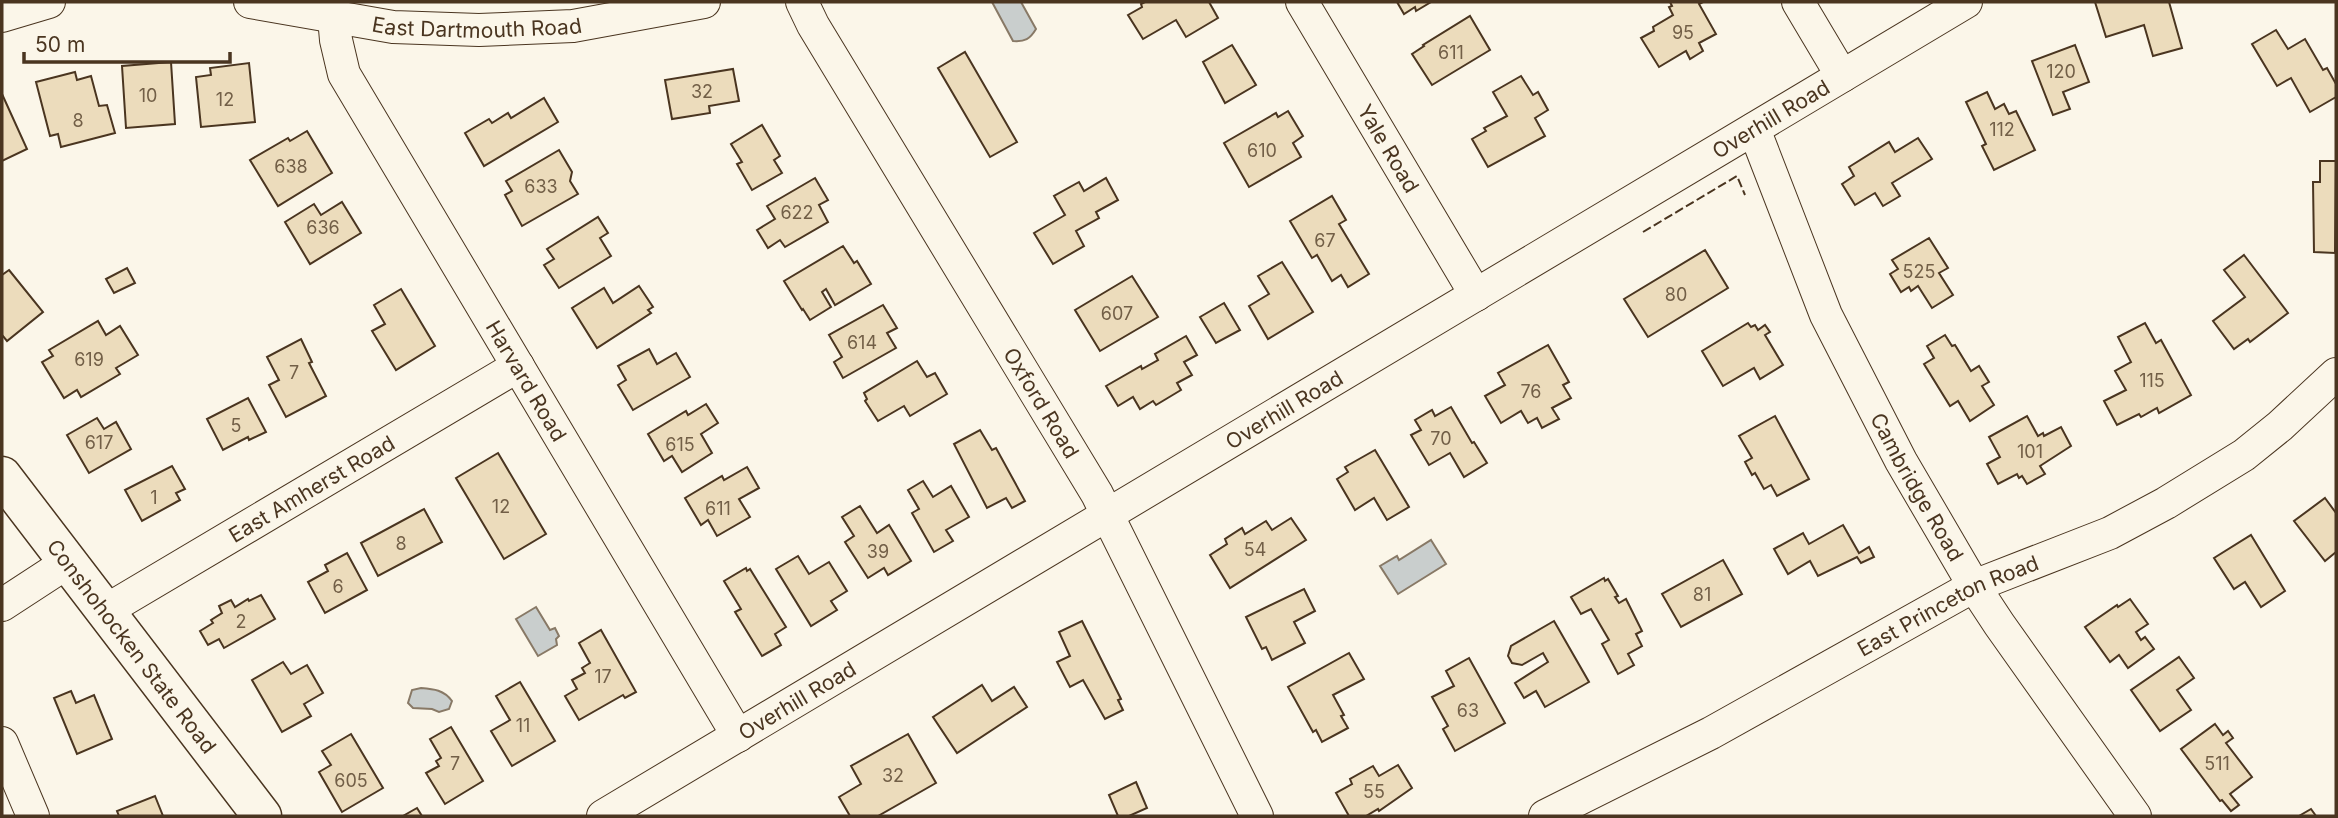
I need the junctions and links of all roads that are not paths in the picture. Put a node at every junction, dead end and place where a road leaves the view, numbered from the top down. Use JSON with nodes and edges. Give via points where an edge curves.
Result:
{"nodes":[{"id":1,"x":49,"y":2,"type":"edge"},
{"id":2,"x":250,"y":2,"type":"edge"},
{"id":3,"x":701,"y":2,"type":"edge"},
{"id":4,"x":802,"y":2,"type":"edge"},
{"id":5,"x":1302,"y":2,"type":"edge"},
{"id":6,"x":1798,"y":2,"type":"edge"},
{"id":7,"x":1966,"y":2,"type":"edge"},
{"id":8,"x":394,"y":14,"type":"edge"},
{"id":9,"x":2,"y":16,"type":"edge"},
{"id":10,"x":334,"y":18,"type":"junction"},
{"id":11,"x":1842,"y":76,"type":"junction"},
{"id":12,"x":1754,"y":129,"type":"junction"},
{"id":13,"x":1476,"y":295,"type":"junction"},
{"id":14,"x":517,"y":366,"type":"junction"},
{"id":15,"x":2336,"y":374,"type":"edge"},
{"id":16,"x":2,"y":476,"type":"edge"},
{"id":17,"x":1107,"y":515,"type":"junction"},
{"id":18,"x":68,"y":562,"type":"junction"},
{"id":19,"x":1974,"y":586,"type":"junction"},
{"id":20,"x":2,"y":605,"type":"edge"},
{"id":21,"x":105,"y":611,"type":"junction"},
{"id":22,"x":738,"y":736,"type":"junction"},
{"id":23,"x":2,"y":743,"type":"edge"},
{"id":24,"x":33,"y":816,"type":"edge"},
{"id":25,"x":262,"y":816,"type":"edge"},
{"id":26,"x":603,"y":816,"type":"edge"},
{"id":27,"x":1257,"y":816,"type":"edge"},
{"id":28,"x":1545,"y":816,"type":"edge"},
{"id":29,"x":2135,"y":816,"type":"edge"}],
"edges":[{"from":1,"to":9,"type":"street"},
{"from":2,"to":10,"type":"street","name":"East Dartmouth Road"},
{"from":3,"to":8,"type":"street","name":"East Dartmouth Road","via":[[573,26],[479,30]]},
{"from":4,"to":17,"type":"street","name":"Oxford Road"},
{"from":5,"to":13,"type":"street","name":"Yale Road"},
{"from":6,"to":11,"type":"street"},
{"from":7,"to":11,"type":"street","name":"Overhill Road"},
{"from":8,"to":10,"type":"street","name":"East Dartmouth Road"},
{"from":10,"to":14,"type":"street","name":"Harvard Road","via":[[344,74]]},
{"from":11,"to":12,"type":"street","name":"Overhill Road"},
{"from":12,"to":13,"type":"street","name":"Overhill Road"},
{"from":12,"to":19,"type":"street","name":"Cambridge Road","via":[[1809,275],[1849,362]]},
{"from":13,"to":17,"type":"street","name":"Overhill Road"},
{"from":14,"to":21,"type":"street","name":"East Amherst Road"},
{"from":14,"to":22,"type":"street","name":"Harvard Road"},
{"from":15,"to":19,"type":"street","name":"East Princeton Road","via":[[2244,455],[2199,484],[2110,533]]},
{"from":16,"to":18,"type":"main road","name":"Conshohocken State Road"},
{"from":17,"to":22,"type":"street","name":"Overhill Road"},
{"from":17,"to":27,"type":"street","name":"Oxford Road"},
{"from":18,"to":20,"type":"street"},
{"from":18,"to":21,"type":"main road","name":"Conshohocken State Road"},
{"from":19,"to":28,"type":"street","name":"East Princeton Road","via":[[1711,733]]},
{"from":19,"to":29,"type":"street","name":"Cambridge Road"},
{"from":21,"to":25,"type":"main road","name":"Conshohocken State Road"},
{"from":22,"to":26,"type":"street","name":"Overhill Road"},
{"from":23,"to":24,"type":"street"}]}
